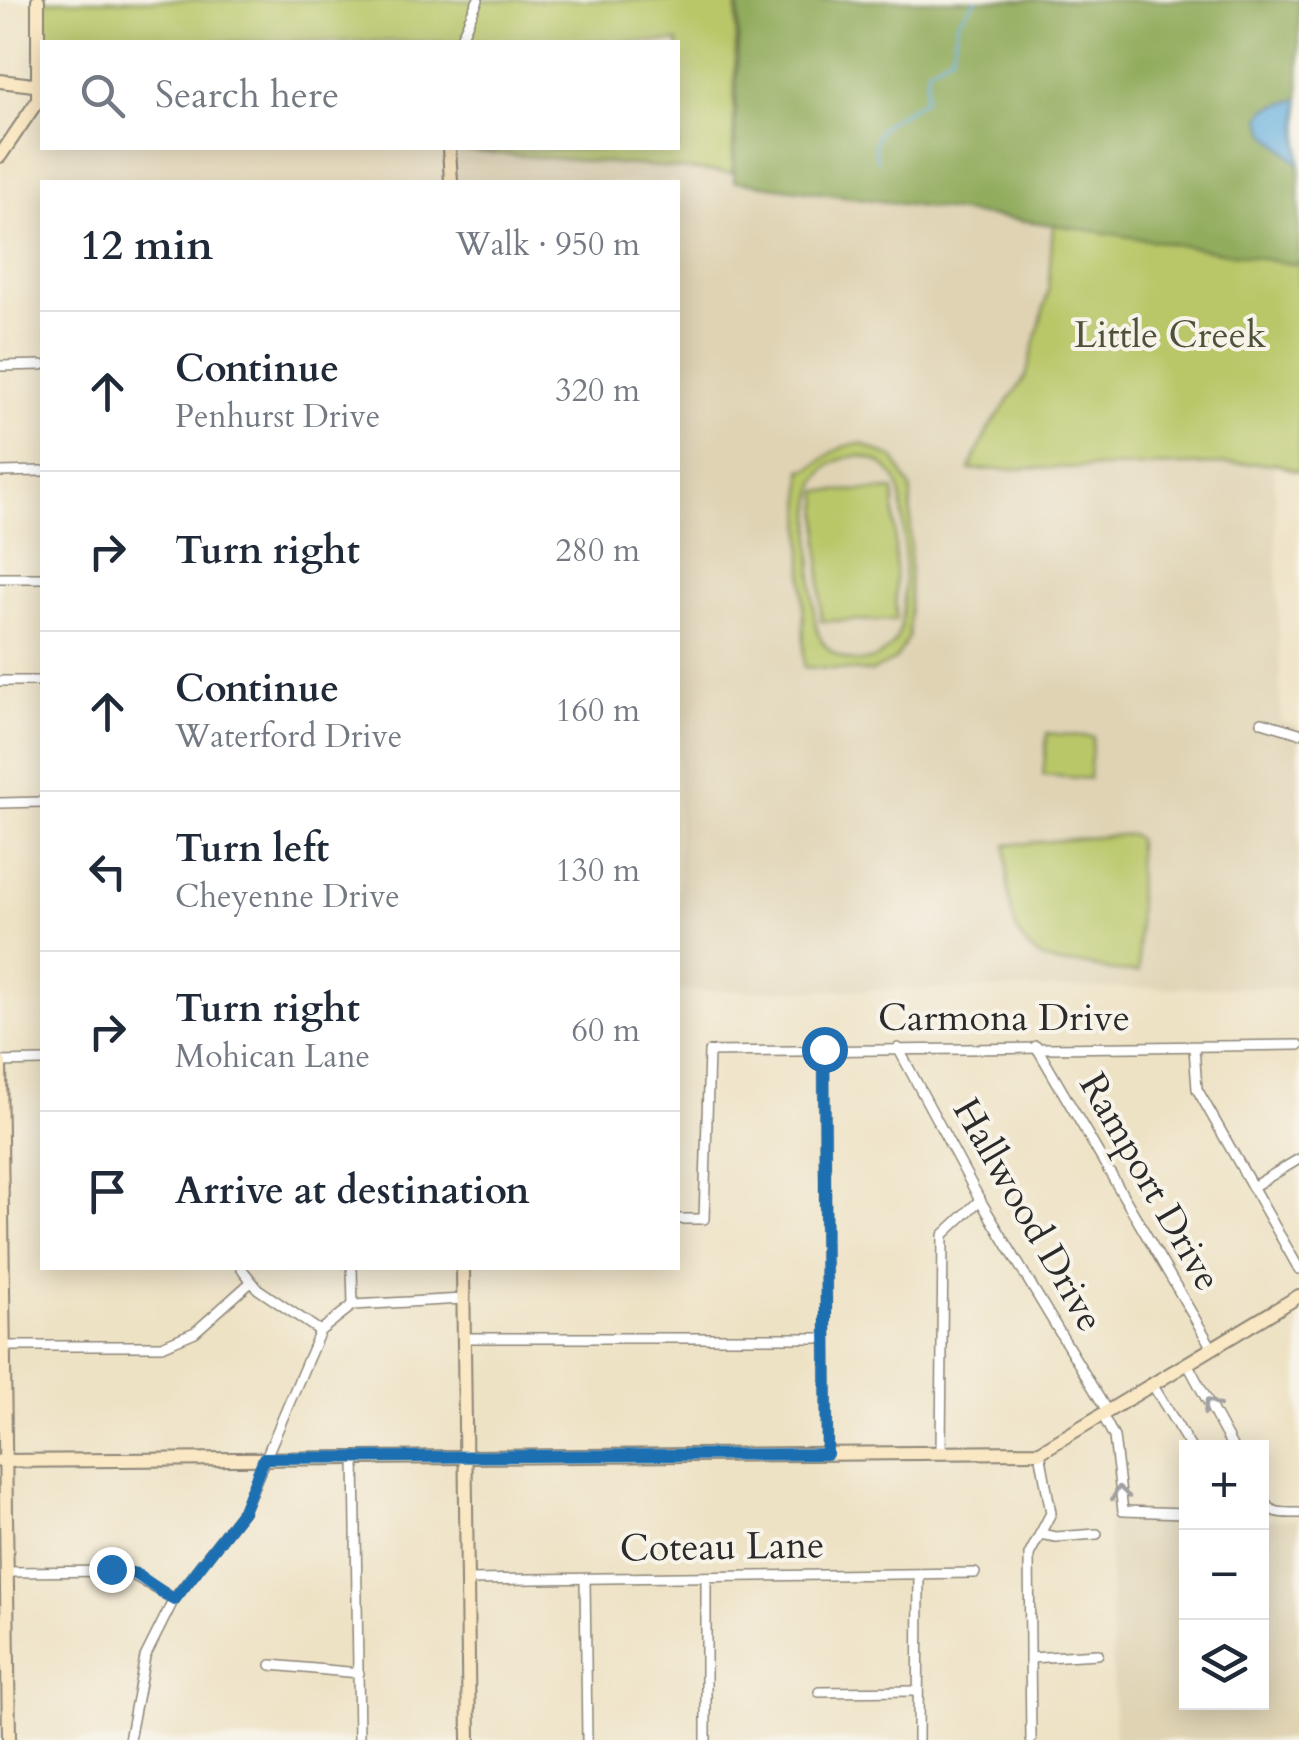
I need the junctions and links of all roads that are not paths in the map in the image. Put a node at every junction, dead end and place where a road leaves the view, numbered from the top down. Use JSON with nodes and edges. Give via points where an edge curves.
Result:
{"nodes":[{"id":1,"x":38,"y":0,"type":"edge"},
{"id":2,"x":478,"y":0,"type":"edge"},
{"id":3,"x":459,"y":40,"type":"edge"},
{"id":4,"x":40,"y":57,"type":"edge"},
{"id":5,"x":0,"y":80,"type":"edge"},
{"id":6,"x":40,"y":86,"type":"edge"},
{"id":7,"x":40,"y":89,"type":"edge"},
{"id":8,"x":449,"y":150,"type":"edge"},
{"id":9,"x":0,"y":156,"type":"edge"},
{"id":10,"x":451,"y":180,"type":"edge"},
{"id":11,"x":40,"y":365,"type":"edge"},
{"id":12,"x":0,"y":366,"type":"edge"},
{"id":13,"x":40,"y":471,"type":"edge"},
{"id":14,"x":0,"y":472,"type":"edge"},
{"id":15,"x":0,"y":578,"type":"edge"},
{"id":16,"x":40,"y":578,"type":"edge"},
{"id":17,"x":40,"y":681,"type":"edge"},
{"id":18,"x":0,"y":682,"type":"edge"},
{"id":19,"x":1262,"y":722,"type":"dead end"},
{"id":20,"x":1299,"y":733,"type":"edge"},
{"id":21,"x":40,"y":802,"type":"edge"},
{"id":22,"x":0,"y":803,"type":"edge"},
{"id":23,"x":1299,"y":1045,"type":"edge"},
{"id":24,"x":1036,"y":1046,"type":"junction"},
{"id":25,"x":898,"y":1048,"type":"junction"},
{"id":26,"x":1194,"y":1048,"type":"junction"},
{"id":27,"x":824,"y":1049,"type":"junction"},
{"id":28,"x":40,"y":1061,"type":"edge"},
{"id":29,"x":0,"y":1062,"type":"edge"},
{"id":30,"x":1299,"y":1159,"type":"edge"},
{"id":31,"x":1254,"y":1186,"type":"junction"},
{"id":32,"x":980,"y":1200,"type":"junction"},
{"id":33,"x":680,"y":1219,"type":"edge"},
{"id":34,"x":1299,"y":1269,"type":"edge"},
{"id":35,"x":242,"y":1270,"type":"edge"},
{"id":36,"x":352,"y":1270,"type":"edge"},
{"id":37,"x":463,"y":1270,"type":"edge"},
{"id":38,"x":250,"y":1282,"type":"junction"},
{"id":39,"x":1299,"y":1296,"type":"edge"},
{"id":40,"x":463,"y":1299,"type":"junction"},
{"id":41,"x":353,"y":1305,"type":"junction"},
{"id":42,"x":320,"y":1331,"type":"junction"},
{"id":43,"x":464,"y":1338,"type":"junction"},
{"id":44,"x":826,"y":1338,"type":"junction"},
{"id":45,"x":4,"y":1346,"type":"junction"},
{"id":46,"x":1212,"y":1348,"type":"junction"},
{"id":47,"x":1186,"y":1363,"type":"junction"},
{"id":48,"x":1152,"y":1384,"type":"junction"},
{"id":49,"x":1105,"y":1413,"type":"junction"},
{"id":50,"x":1186,"y":1440,"type":"edge"},
{"id":51,"x":1229,"y":1440,"type":"edge"},
{"id":52,"x":1040,"y":1452,"type":"junction"},
{"id":53,"x":942,"y":1453,"type":"junction"},
{"id":54,"x":827,"y":1454,"type":"junction"},
{"id":55,"x":264,"y":1458,"type":"junction"},
{"id":56,"x":355,"y":1458,"type":"junction"},
{"id":57,"x":466,"y":1459,"type":"junction"},
{"id":58,"x":3,"y":1461,"type":"edge"},
{"id":59,"x":1269,"y":1510,"type":"edge"},
{"id":60,"x":1299,"y":1512,"type":"edge"},
{"id":61,"x":1179,"y":1513,"type":"edge"},
{"id":62,"x":1040,"y":1534,"type":"junction"},
{"id":63,"x":1097,"y":1534,"type":"dead end"},
{"id":64,"x":7,"y":1572,"type":"junction"},
{"id":65,"x":975,"y":1573,"type":"dead end"},
{"id":66,"x":919,"y":1574,"type":"junction"},
{"id":67,"x":706,"y":1577,"type":"junction"},
{"id":68,"x":585,"y":1578,"type":"junction"},
{"id":69,"x":469,"y":1580,"type":"junction"},
{"id":70,"x":174,"y":1600,"type":"junction"},
{"id":71,"x":1098,"y":1654,"type":"dead end"},
{"id":72,"x":1030,"y":1658,"type":"junction"},
{"id":73,"x":271,"y":1665,"type":"dead end"},
{"id":74,"x":358,"y":1673,"type":"junction"},
{"id":75,"x":918,"y":1690,"type":"junction"},
{"id":76,"x":819,"y":1692,"type":"dead end"},
{"id":77,"x":9,"y":1740,"type":"edge"},
{"id":78,"x":129,"y":1740,"type":"edge"},
{"id":79,"x":359,"y":1740,"type":"edge"},
{"id":80,"x":470,"y":1740,"type":"edge"},
{"id":81,"x":587,"y":1740,"type":"edge"},
{"id":82,"x":706,"y":1740,"type":"edge"},
{"id":83,"x":918,"y":1740,"type":"edge"},
{"id":84,"x":1032,"y":1740,"type":"edge"}],
"edges":[{"from":1,"to":4,"type":"street"},
{"from":2,"to":3,"type":"street"},
{"from":5,"to":6,"type":"street"},
{"from":7,"to":9,"type":"street","via":[[33,112]]},
{"from":8,"to":10,"type":"street"},
{"from":11,"to":12,"type":"street"},
{"from":13,"to":14,"type":"street"},
{"from":15,"to":16,"type":"street"},
{"from":17,"to":18,"type":"street"},
{"from":19,"to":20,"type":"street"},
{"from":21,"to":22,"type":"street"},
{"from":23,"to":26,"type":"street","name":"Carmona Drive"},
{"from":24,"to":25,"type":"street","name":"Carmona Drive"},
{"from":24,"to":26,"type":"street","name":"Carmona Drive"},
{"from":24,"to":46,"type":"street","name":"Ramport Drive"},
{"from":25,"to":27,"type":"street","name":"Carmona Drive"},
{"from":25,"to":32,"type":"street","name":"Hallwood Drive"},
{"from":26,"to":31,"type":"street","via":[[1197,1089]]},
{"from":27,"to":33,"type":"street","name":"Carmona Drive","via":[[709,1052],[704,1218]]},
{"from":27,"to":44,"type":"street"},
{"from":28,"to":29,"type":"street"},
{"from":29,"to":45,"type":"street"},
{"from":30,"to":31,"type":"street"},
{"from":31,"to":34,"type":"street"},
{"from":32,"to":49,"type":"street","name":"Hallwood Drive"},
{"from":32,"to":53,"type":"street","via":[[944,1235]]},
{"from":35,"to":38,"type":"street"},
{"from":36,"to":41,"type":"street"},
{"from":37,"to":40,"type":"street"},
{"from":38,"to":42,"type":"street"},
{"from":38,"to":45,"type":"street","via":[[195,1332],[162,1346]]},
{"from":39,"to":46,"type":"street"},
{"from":40,"to":41,"type":"street"},
{"from":40,"to":43,"type":"street"},
{"from":41,"to":42,"type":"street"},
{"from":42,"to":55,"type":"street"},
{"from":43,"to":44,"type":"street"},
{"from":43,"to":57,"type":"street"},
{"from":44,"to":54,"type":"street"},
{"from":45,"to":58,"type":"street"},
{"from":46,"to":47,"type":"street"},
{"from":47,"to":48,"type":"street"},
{"from":51,"to":47,"type":"street","one_way":true},
{"from":48,"to":49,"type":"street"},
{"from":48,"to":50,"type":"street"},
{"from":49,"to":52,"type":"street"},
{"from":61,"to":49,"type":"street","name":"Hallwood Drive","one_way":true,"via":[[1123,1511]]},
{"from":52,"to":53,"type":"street"},
{"from":52,"to":62,"type":"street","via":[[1051,1513]]},
{"from":53,"to":54,"type":"street"},
{"from":54,"to":57,"type":"street"},
{"from":55,"to":56,"type":"street"},
{"from":55,"to":58,"type":"street"},
{"from":55,"to":70,"type":"street","via":[[243,1511]]},
{"from":56,"to":57,"type":"street"},
{"from":56,"to":74,"type":"street"},
{"from":57,"to":69,"type":"street"},
{"from":58,"to":64,"type":"street"},
{"from":59,"to":60,"type":"street"},
{"from":62,"to":63,"type":"street"},
{"from":62,"to":72,"type":"street","via":[[1029,1556]]},
{"from":64,"to":70,"type":"street","via":[[126,1571]]},
{"from":64,"to":77,"type":"street"},
{"from":65,"to":66,"type":"street","name":"Coteau Lane"},
{"from":66,"to":67,"type":"street","name":"Coteau Lane"},
{"from":66,"to":75,"type":"street"},
{"from":67,"to":68,"type":"street","name":"Coteau Lane"},
{"from":67,"to":82,"type":"street"},
{"from":68,"to":69,"type":"street","name":"Coteau Lane"},
{"from":68,"to":81,"type":"street"},
{"from":69,"to":80,"type":"street"},
{"from":70,"to":78,"type":"street","via":[[145,1657]]},
{"from":71,"to":72,"type":"street"},
{"from":72,"to":84,"type":"street"},
{"from":73,"to":74,"type":"street"},
{"from":74,"to":79,"type":"street"},
{"from":75,"to":76,"type":"street"},
{"from":75,"to":83,"type":"street"}]}
